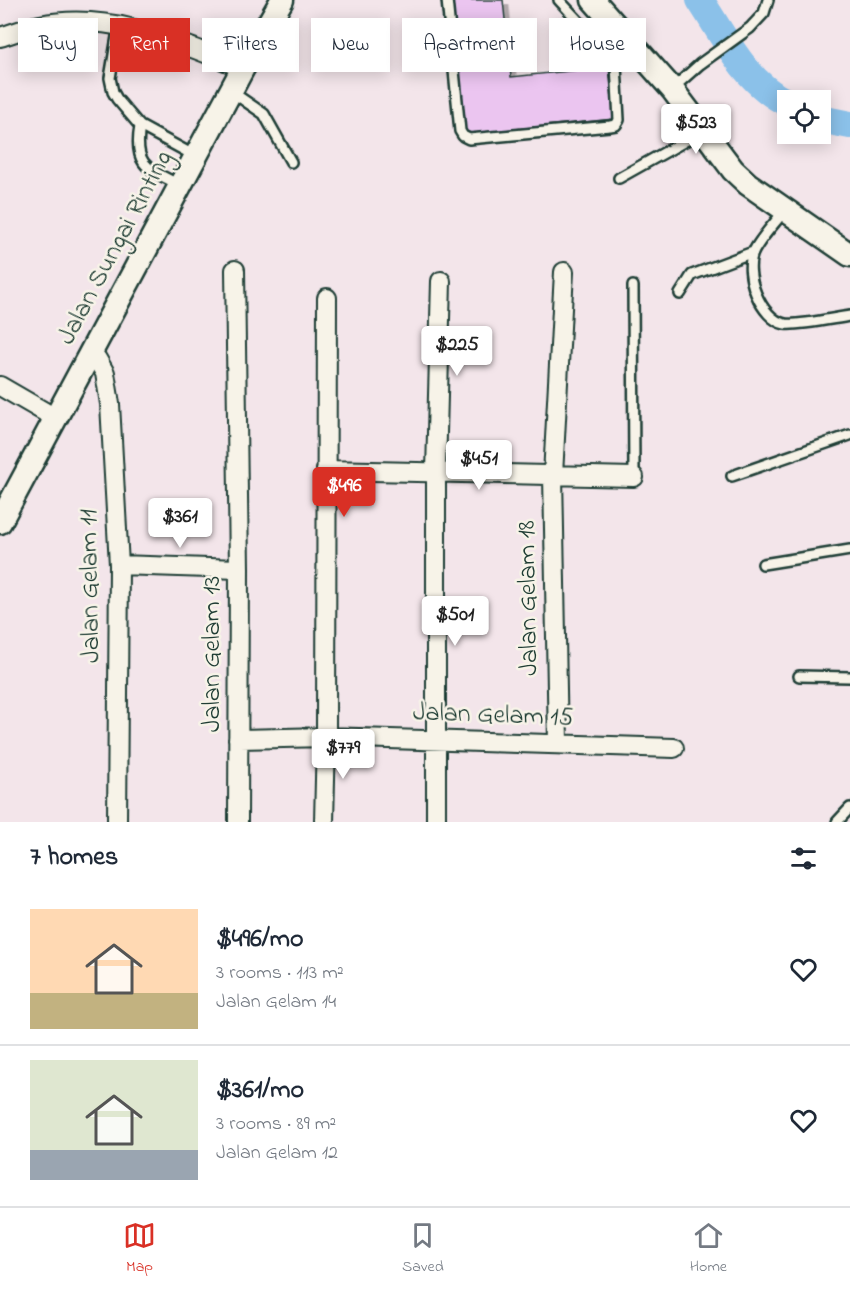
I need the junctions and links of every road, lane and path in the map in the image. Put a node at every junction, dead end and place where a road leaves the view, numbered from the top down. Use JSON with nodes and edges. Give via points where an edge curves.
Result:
{"nodes":[{"id":1,"x":282,"y":0,"type":"edge"},
{"id":2,"x":447,"y":0,"type":"edge"},
{"id":3,"x":559,"y":0,"type":"edge"},
{"id":4,"x":593,"y":0,"type":"edge"},
{"id":5,"x":768,"y":0,"type":"edge"},
{"id":6,"x":272,"y":18,"type":"edge"},
{"id":7,"x":110,"y":24,"type":"edge"},
{"id":8,"x":0,"y":37,"type":"edge"},
{"id":9,"x":111,"y":72,"type":"edge"},
{"id":10,"x":241,"y":72,"type":"edge"},
{"id":11,"x":672,"y":89,"type":"junction"},
{"id":12,"x":231,"y":91,"type":"junction"},
{"id":13,"x":140,"y":126,"type":"junction"},
{"id":14,"x":703,"y":130,"type":"junction"},
{"id":15,"x":196,"y":156,"type":"junction"},
{"id":16,"x":291,"y":162,"type":"dead end"},
{"id":17,"x":619,"y":178,"type":"dead end"},
{"id":18,"x":181,"y":185,"type":"junction"},
{"id":19,"x":785,"y":210,"type":"junction"},
{"id":20,"x":753,"y":252,"type":"junction"},
{"id":21,"x":850,"y":255,"type":"edge"},
{"id":22,"x":235,"y":270,"type":"dead end"},
{"id":23,"x":564,"y":272,"type":"dead end"},
{"id":24,"x":441,"y":281,"type":"dead end"},
{"id":25,"x":633,"y":286,"type":"dead end"},
{"id":26,"x":680,"y":294,"type":"dead end"},
{"id":27,"x":327,"y":298,"type":"dead end"},
{"id":28,"x":850,"y":316,"type":"edge"},
{"id":29,"x":91,"y":355,"type":"junction"},
{"id":30,"x":0,"y":386,"type":"edge"},
{"id":31,"x":57,"y":419,"type":"junction"},
{"id":32,"x":850,"y":435,"type":"edge"},
{"id":33,"x":326,"y":470,"type":"junction"},
{"id":34,"x":436,"y":471,"type":"junction"},
{"id":35,"x":553,"y":475,"type":"junction"},
{"id":36,"x":732,"y":476,"type":"dead end"},
{"id":37,"x":634,"y":477,"type":"joint"},
{"id":38,"x":0,"y":522,"type":"edge"},
{"id":39,"x":850,"y":550,"type":"edge"},
{"id":40,"x":764,"y":564,"type":"dead end"},
{"id":41,"x":119,"y":565,"type":"junction"},
{"id":42,"x":239,"y":569,"type":"junction"},
{"id":43,"x":799,"y":676,"type":"dead end"},
{"id":44,"x":850,"y":677,"type":"edge"},
{"id":45,"x":326,"y":737,"type":"junction"},
{"id":46,"x":238,"y":739,"type":"junction"},
{"id":47,"x":437,"y":740,"type":"junction"},
{"id":48,"x":558,"y":744,"type":"junction"},
{"id":49,"x":674,"y":748,"type":"dead end"},
{"id":50,"x":850,"y":808,"type":"edge"},
{"id":51,"x":117,"y":822,"type":"edge"},
{"id":52,"x":238,"y":822,"type":"edge"},
{"id":53,"x":324,"y":822,"type":"edge"},
{"id":54,"x":436,"y":822,"type":"edge"},
{"id":55,"x":837,"y":822,"type":"edge"}],
"edges":[{"from":1,"to":6,"type":"street","name":"Jalan Sungai Rinting"},
{"from":2,"to":3,"type":"lane","via":[[460,131],[469,139],[610,126],[620,120],[616,65]]},
{"from":4,"to":11,"type":"street"},
{"from":5,"to":11,"type":"lane","via":[[764,13],[750,28]]},
{"from":7,"to":8,"type":"street","via":[[83,21],[39,25]]},
{"from":9,"to":13,"type":"lane","via":[[112,92]]},
{"from":10,"to":12,"type":"street","name":"Jalan Sungai Rinting"},
{"from":11,"to":14,"type":"street"},
{"from":12,"to":15,"type":"street","name":"Jalan Sungai Rinting"},
{"from":12,"to":16,"type":"lane","via":[[264,114]]},
{"from":13,"to":15,"type":"lane"},
{"from":13,"to":18,"type":"lane","via":[[137,144],[144,163]]},
{"from":14,"to":17,"type":"lane"},
{"from":14,"to":19,"type":"street","via":[[733,170]]},
{"from":15,"to":18,"type":"street","name":"Jalan Sungai Rinting"},
{"from":18,"to":29,"type":"street","name":"Jalan Sungai Rinting"},
{"from":19,"to":20,"type":"lane"},
{"from":19,"to":21,"type":"street"},
{"from":20,"to":26,"type":"lane","via":[[692,275]]},
{"from":20,"to":28,"type":"lane","via":[[750,268],[759,301],[776,321],[787,324]]},
{"from":22,"to":42,"type":"street","name":"Jalan Gelam 13"},
{"from":23,"to":35,"type":"street","name":"Jalan Gelam 18"},
{"from":24,"to":34,"type":"street"},
{"from":25,"to":37,"type":"lane"},
{"from":27,"to":33,"type":"street"},
{"from":29,"to":31,"type":"street","name":"Jalan Sungai Rinting"},
{"from":29,"to":41,"type":"street","name":"Jalan Gelam 11","via":[[105,373],[110,404]]},
{"from":30,"to":31,"type":"street"},
{"from":31,"to":38,"type":"street","name":"Jalan Sungai Rinting"},
{"from":32,"to":36,"type":"lane"},
{"from":33,"to":34,"type":"street"},
{"from":33,"to":45,"type":"street"},
{"from":34,"to":35,"type":"street"},
{"from":34,"to":47,"type":"street"},
{"from":35,"to":37,"type":"street"},
{"from":35,"to":48,"type":"street","name":"Jalan Gelam 18"},
{"from":39,"to":40,"type":"lane"},
{"from":41,"to":42,"type":"street"},
{"from":41,"to":51,"type":"street","name":"Jalan Gelam 11"},
{"from":42,"to":46,"type":"street","name":"Jalan Gelam 13"},
{"from":43,"to":44,"type":"lane"},
{"from":45,"to":46,"type":"street","name":"Jalan Gelam 15"},
{"from":45,"to":47,"type":"street","name":"Jalan Gelam 15"},
{"from":45,"to":53,"type":"street"},
{"from":46,"to":52,"type":"street","name":"Jalan Gelam 13"},
{"from":47,"to":48,"type":"street","name":"Jalan Gelam 15"},
{"from":47,"to":54,"type":"street"},
{"from":48,"to":49,"type":"street","name":"Jalan Gelam 15"},
{"from":50,"to":55,"type":"lane"}]}
